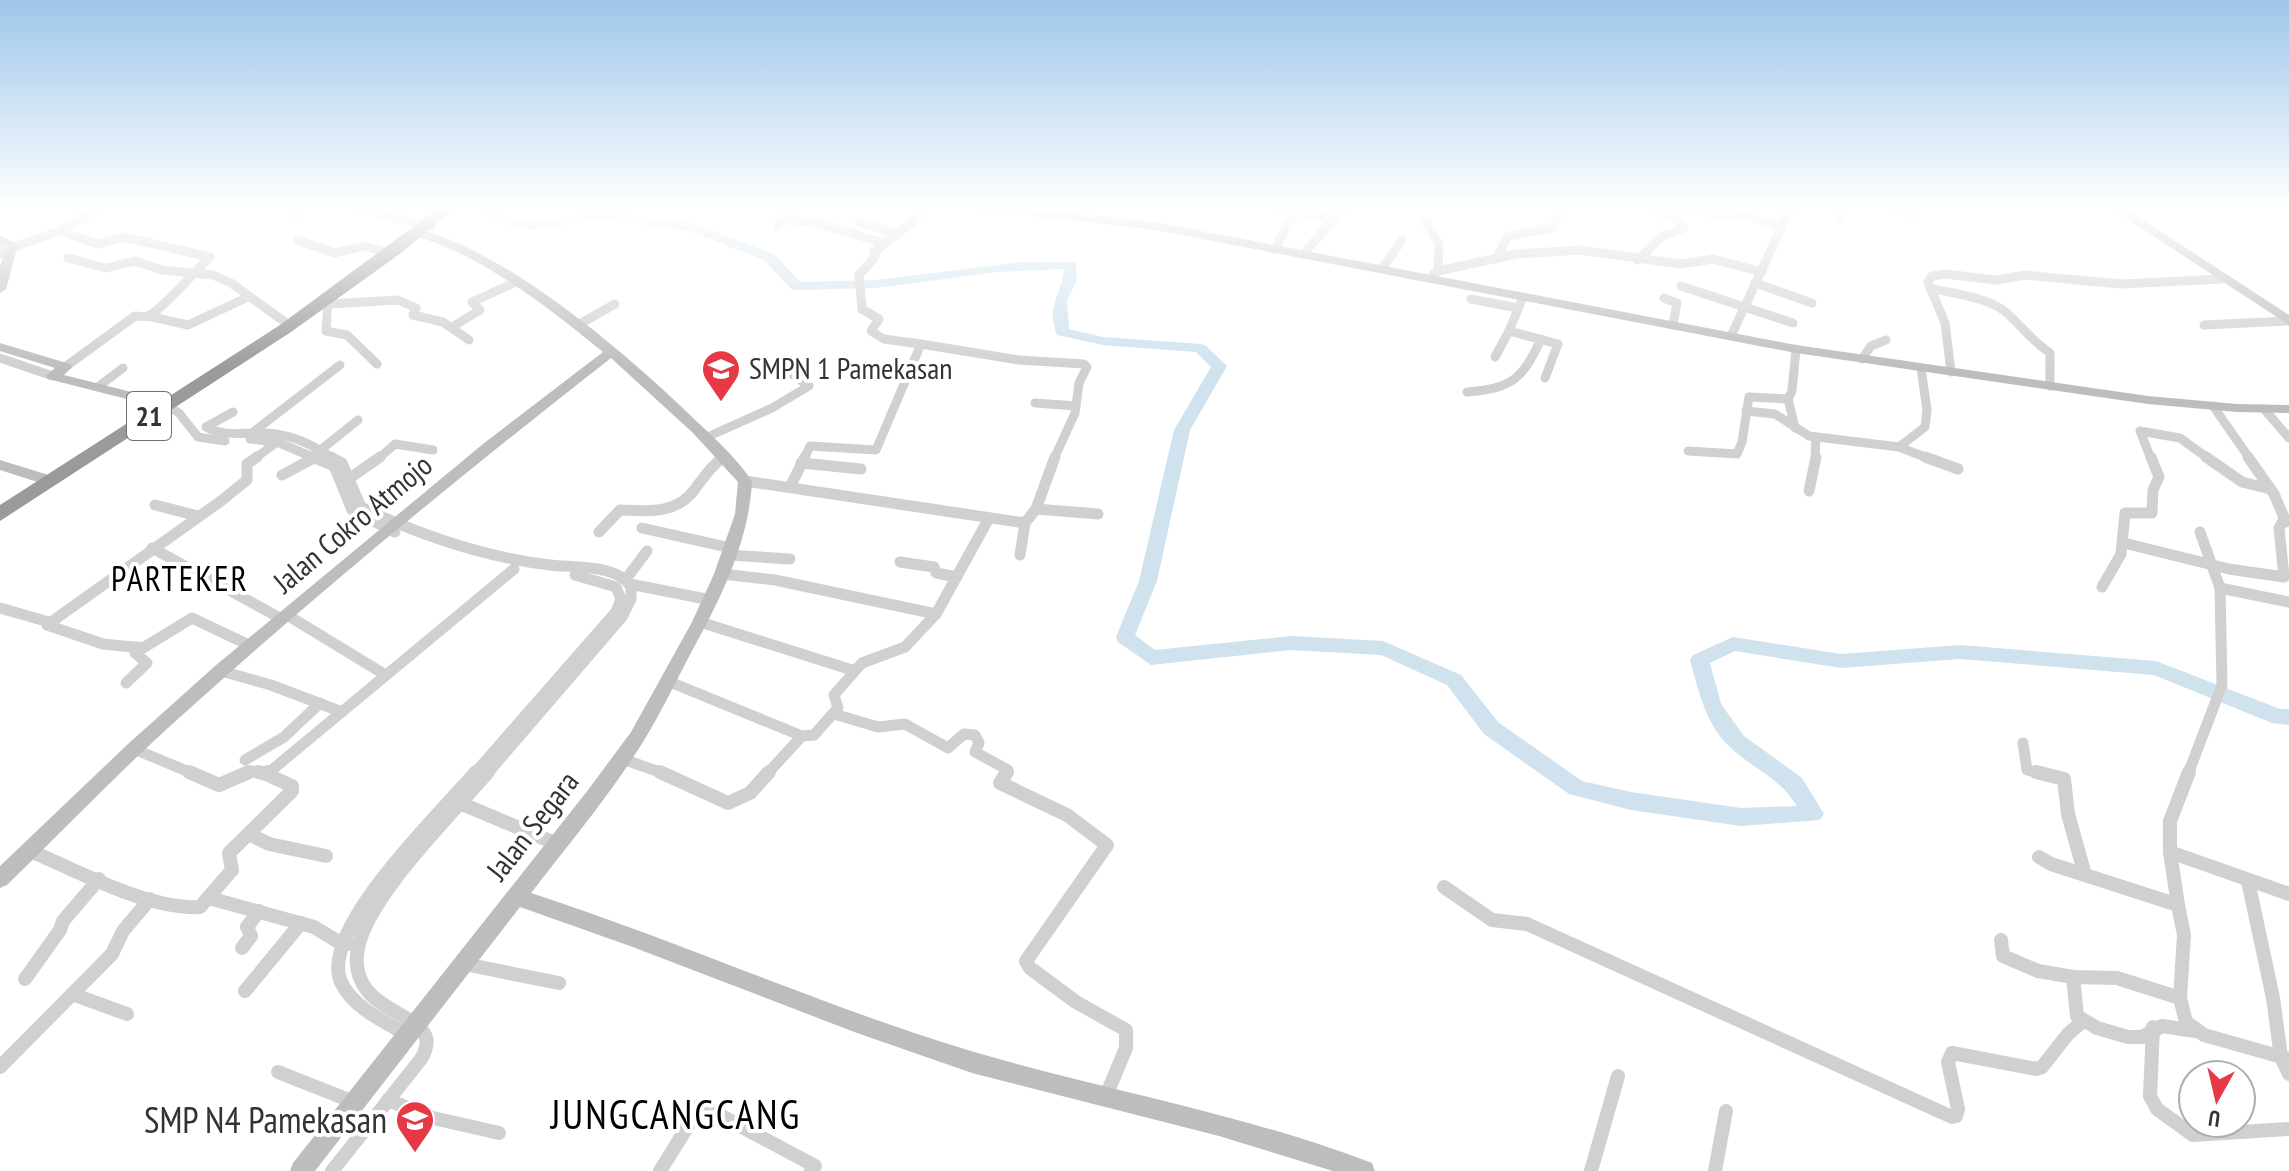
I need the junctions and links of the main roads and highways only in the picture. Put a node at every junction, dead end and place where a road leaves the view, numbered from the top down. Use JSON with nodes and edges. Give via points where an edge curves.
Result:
{"nodes":[{"id":1,"x":3,"y":262,"type":"edge"},
{"id":2,"x":380,"y":262,"type":"edge"},
{"id":3,"x":481,"y":262,"type":"edge"},
{"id":4,"x":1343,"y":262,"type":"edge"},
{"id":5,"x":2197,"y":262,"type":"edge"},
{"id":6,"x":1,"y":285,"type":"edge"},
{"id":7,"x":2288,"y":321,"type":"edge"},
{"id":8,"x":0,"y":347,"type":"edge"},
{"id":9,"x":610,"y":353,"type":"junction"},
{"id":10,"x":166,"y":405,"type":"junction"},
{"id":11,"x":2289,"y":409,"type":"edge"},
{"id":12,"x":0,"y":465,"type":"edge"},
{"id":13,"x":50,"y":481,"type":"junction"},
{"id":14,"x":0,"y":514,"type":"edge"},
{"id":15,"x":0,"y":879,"type":"edge"},
{"id":16,"x":515,"y":897,"type":"junction"},
{"id":17,"x":301,"y":1171,"type":"edge"},
{"id":18,"x":1364,"y":1171,"type":"edge"}],
"edges":[{"from":1,"to":6,"type":"main road"},
{"from":2,"to":10,"type":"highway","number":"21","via":[[327,302]]},
{"from":3,"to":9,"type":"main road","via":[[578,325]]},
{"from":4,"to":11,"type":"main road","via":[[1520,302],[1796,349],[2213,406]]},
{"from":5,"to":7,"type":"main road"},
{"from":8,"to":10,"type":"main road","via":[[39,366]]},
{"from":9,"to":15,"type":"main road","name":"Jalan Cokro Atmojo","via":[[530,413],[221,671]]},
{"from":9,"to":16,"type":"main road","name":"Jalan Segara","via":[[724,457],[745,481],[746,501],[722,574],[670,682],[623,759]]},
{"from":10,"to":13,"type":"highway","number":"21"},
{"from":12,"to":13,"type":"main road"},
{"from":13,"to":14,"type":"highway","number":"21"},
{"from":16,"to":17,"type":"main road","name":"Jalan Segara"},
{"from":16,"to":18,"type":"main road","via":[[931,1049],[1280,1141]]}]}
